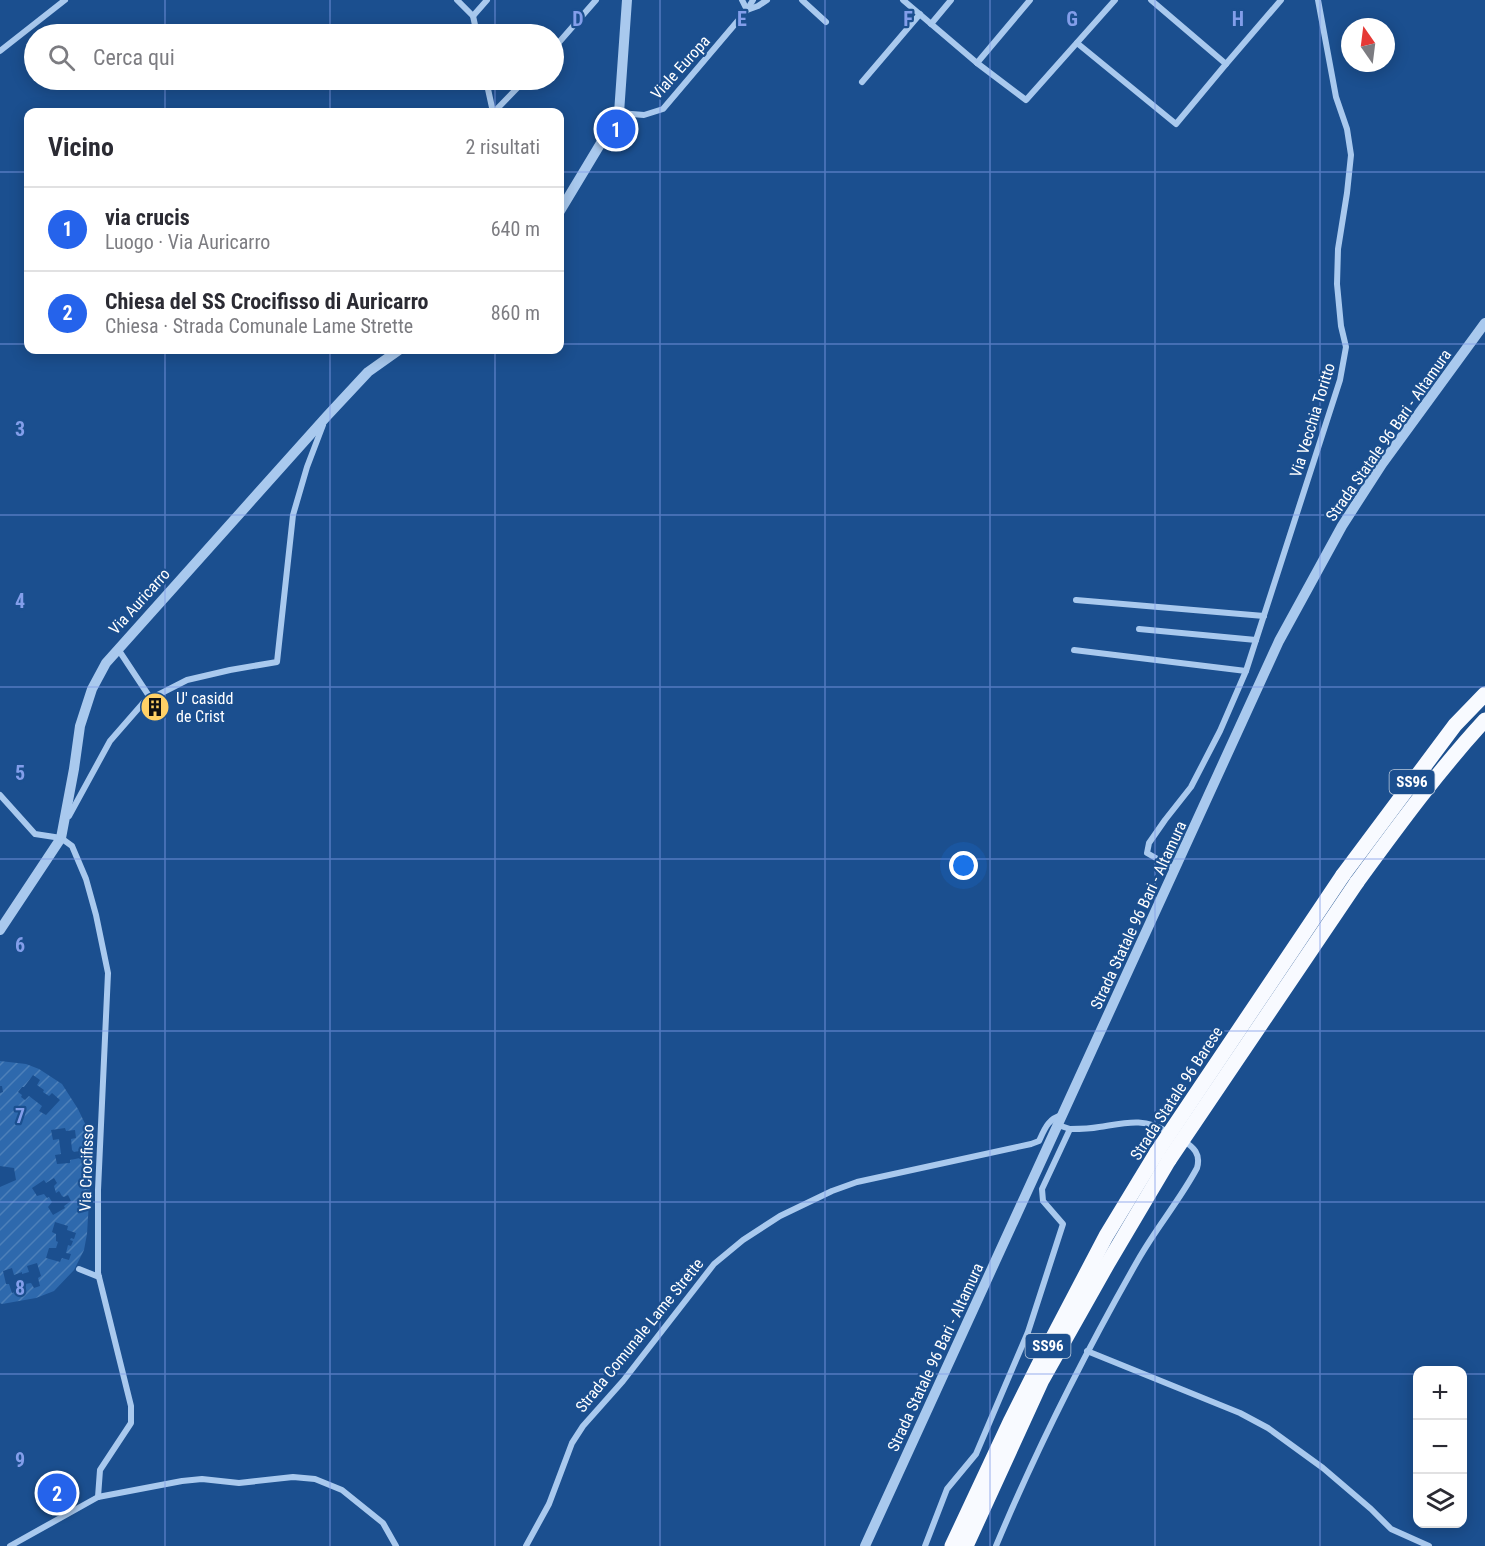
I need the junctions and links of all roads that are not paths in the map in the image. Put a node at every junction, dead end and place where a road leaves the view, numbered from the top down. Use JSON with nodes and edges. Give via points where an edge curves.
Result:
{"nodes":[{"id":1,"x":65,"y":0,"type":"edge"},
{"id":2,"x":457,"y":0,"type":"edge"},
{"id":3,"x":488,"y":0,"type":"edge"},
{"id":4,"x":596,"y":0,"type":"edge"},
{"id":5,"x":627,"y":0,"type":"edge"},
{"id":6,"x":742,"y":0,"type":"edge"},
{"id":7,"x":753,"y":0,"type":"edge"},
{"id":8,"x":767,"y":0,"type":"edge"},
{"id":9,"x":802,"y":0,"type":"edge"},
{"id":10,"x":903,"y":0,"type":"edge"},
{"id":11,"x":951,"y":0,"type":"edge"},
{"id":12,"x":1030,"y":0,"type":"edge"},
{"id":13,"x":1115,"y":0,"type":"edge"},
{"id":14,"x":1152,"y":0,"type":"edge"},
{"id":15,"x":1281,"y":0,"type":"edge"},
{"id":16,"x":1318,"y":0,"type":"edge"},
{"id":17,"x":747,"y":10,"type":"junction"},
{"id":18,"x":920,"y":14,"type":"junction"},
{"id":19,"x":473,"y":16,"type":"junction"},
{"id":20,"x":826,"y":22,"type":"dead end"},
{"id":21,"x":34,"y":24,"type":"edge"},
{"id":22,"x":475,"y":24,"type":"edge"},
{"id":23,"x":931,"y":24,"type":"junction"},
{"id":24,"x":24,"y":32,"type":"edge"},
{"id":25,"x":564,"y":37,"type":"edge"},
{"id":26,"x":1077,"y":43,"type":"junction"},
{"id":27,"x":0,"y":51,"type":"edge"},
{"id":28,"x":977,"y":63,"type":"junction"},
{"id":29,"x":1226,"y":64,"type":"junction"},
{"id":30,"x":862,"y":82,"type":"dead end"},
{"id":31,"x":488,"y":90,"type":"edge"},
{"id":32,"x":515,"y":90,"type":"edge"},
{"id":33,"x":492,"y":108,"type":"edge"},
{"id":34,"x":497,"y":108,"type":"edge"},
{"id":35,"x":619,"y":113,"type":"junction"},
{"id":36,"x":564,"y":204,"type":"edge"},
{"id":37,"x":1485,"y":322,"type":"edge"},
{"id":38,"x":393,"y":354,"type":"edge"},
{"id":39,"x":327,"y":416,"type":"junction"},
{"id":40,"x":1076,"y":600,"type":"dead end"},
{"id":41,"x":1264,"y":616,"type":"junction"},
{"id":42,"x":1139,"y":629,"type":"dead end"},
{"id":43,"x":1256,"y":640,"type":"junction"},
{"id":44,"x":117,"y":648,"type":"junction"},
{"id":45,"x":1074,"y":650,"type":"dead end"},
{"id":46,"x":1246,"y":671,"type":"junction"},
{"id":47,"x":1485,"y":694,"type":"edge"},
{"id":48,"x":151,"y":699,"type":"junction"},
{"id":49,"x":1485,"y":720,"type":"edge"},
{"id":50,"x":0,"y":795,"type":"edge"},
{"id":51,"x":64,"y":825,"type":"junction"},
{"id":52,"x":61,"y":838,"type":"junction"},
{"id":53,"x":1175,"y":869,"type":"junction"},
{"id":54,"x":0,"y":930,"type":"edge"},
{"id":55,"x":1060,"y":1120,"type":"junction"},
{"id":56,"x":1070,"y":1129,"type":"junction"},
{"id":57,"x":1163,"y":1156,"type":"junction"},
{"id":58,"x":79,"y":1269,"type":"dead end"},
{"id":59,"x":99,"y":1277,"type":"junction"},
{"id":60,"x":1087,"y":1351,"type":"junction"},
{"id":61,"x":98,"y":1497,"type":"junction"},
{"id":62,"x":10,"y":1546,"type":"edge"},
{"id":63,"x":396,"y":1546,"type":"edge"},
{"id":64,"x":526,"y":1546,"type":"edge"},
{"id":65,"x":865,"y":1546,"type":"edge"},
{"id":66,"x":925,"y":1546,"type":"edge"},
{"id":67,"x":952,"y":1546,"type":"edge"},
{"id":68,"x":966,"y":1546,"type":"edge"},
{"id":69,"x":996,"y":1546,"type":"edge"},
{"id":70,"x":1430,"y":1546,"type":"edge"}],
"edges":[{"from":1,"to":21,"type":"street"},
{"from":2,"to":19,"type":"street"},
{"from":3,"to":19,"type":"street"},
{"from":4,"to":25,"type":"street"},
{"from":5,"to":35,"type":"street"},
{"from":6,"to":17,"type":"street"},
{"from":7,"to":17,"type":"street","name":"Viale Europa"},
{"from":8,"to":17,"type":"street","name":"Viale Europa"},
{"from":9,"to":20,"type":"street"},
{"from":10,"to":18,"type":"street"},
{"from":11,"to":23,"type":"street"},
{"from":12,"to":28,"type":"street"},
{"from":13,"to":26,"type":"street"},
{"from":14,"to":29,"type":"street"},
{"from":15,"to":29,"type":"street"},
{"from":16,"to":41,"type":"street","name":"Via Vecchia Toritto","via":[[1351,155],[1337,284],[1346,347],[1340,381]]},
{"from":17,"to":35,"type":"street","name":"Viale Europa","via":[[663,109],[644,115]]},
{"from":18,"to":23,"type":"street"},
{"from":18,"to":30,"type":"street"},
{"from":19,"to":22,"type":"street"},
{"from":23,"to":28,"type":"street"},
{"from":24,"to":27,"type":"street"},
{"from":26,"to":28,"type":"street","via":[[1026,100]]},
{"from":26,"to":29,"type":"street","via":[[1176,124]]},
{"from":31,"to":33,"type":"street"},
{"from":32,"to":34,"type":"street"},
{"from":35,"to":36,"type":"street"},
{"from":37,"to":53,"type":"street","name":"Strada Statale 96 Bari - Altamura","via":[[1342,526],[1279,640]]},
{"from":38,"to":39,"type":"street","name":"Via Auricarro","via":[[368,372]]},
{"from":39,"to":44,"type":"street","name":"Via Auricarro"},
{"from":39,"to":48,"type":"street","via":[[293,515],[277,662],[187,680]]},
{"from":40,"to":41,"type":"street"},
{"from":41,"to":43,"type":"street","name":"Via Vecchia Toritto"},
{"from":42,"to":43,"type":"street"},
{"from":43,"to":46,"type":"street","name":"Via Vecchia Toritto"},
{"from":44,"to":48,"type":"street"},
{"from":44,"to":51,"type":"street","name":"Via Auricarro","via":[[92,689],[80,726]]},
{"from":45,"to":46,"type":"street"},
{"from":46,"to":53,"type":"street","name":"Via Vecchia Toritto","via":[[1191,787],[1149,843],[1147,853]]},
{"from":47,"to":57,"type":"highway","name":"Strada Statale 96 Barese","number":"SS96","bridge":true,"via":[[1449,733],[1343,874]]},
{"from":48,"to":51,"type":"street","via":[[110,741]]},
{"from":49,"to":57,"type":"highway","name":"Strada Statale 96 Barese","number":"SS96","bridge":true,"via":[[1420,796]]},
{"from":50,"to":52,"type":"street","via":[[36,834]]},
{"from":51,"to":52,"type":"street","name":"Via Auricarro"},
{"from":52,"to":54,"type":"street","name":"Via Auricarro"},
{"from":52,"to":59,"type":"street","name":"Via Crocifisso","via":[[72,846],[86,879],[108,973],[98,1190]]},
{"from":53,"to":55,"type":"street","name":"Strada Statale 96 Bari - Altamura"},
{"from":55,"to":56,"type":"street"},
{"from":55,"to":64,"type":"street","name":"Strada Comunale Lame Strette","via":[[1054,1118],[1046,1124],[1039,1141],[1031,1144],[857,1182],[832,1191],[780,1216],[743,1240],[714,1264],[583,1426]]},
{"from":55,"to":65,"type":"street","name":"Strada Statale 96 Bari - Altamura"},
{"from":56,"to":60,"type":"street","via":[[1126,1122],[1159,1126],[1190,1145],[1199,1161]]},
{"from":56,"to":66,"type":"street","via":[[1042,1189],[1043,1201],[1063,1224],[1028,1332],[976,1454],[947,1489]]},
{"from":57,"to":67,"type":"highway","name":"Strada Statale 96 Barese","number":"SS96","via":[[1106,1236],[1011,1420]]},
{"from":57,"to":68,"type":"highway","name":"Strada Statale 96 Barese","number":"SS96","via":[[1042,1380]]},
{"from":58,"to":59,"type":"street"},
{"from":59,"to":61,"type":"street","name":"Via Crocifisso","via":[[131,1406],[131,1423],[100,1470]]},
{"from":60,"to":69,"type":"street"},
{"from":60,"to":70,"type":"street","via":[[1268,1428],[1323,1468],[1391,1529]]},
{"from":61,"to":62,"type":"street"},
{"from":61,"to":63,"type":"street","via":[[202,1479],[239,1483],[293,1477],[315,1479],[342,1490],[373,1514]]}]}
